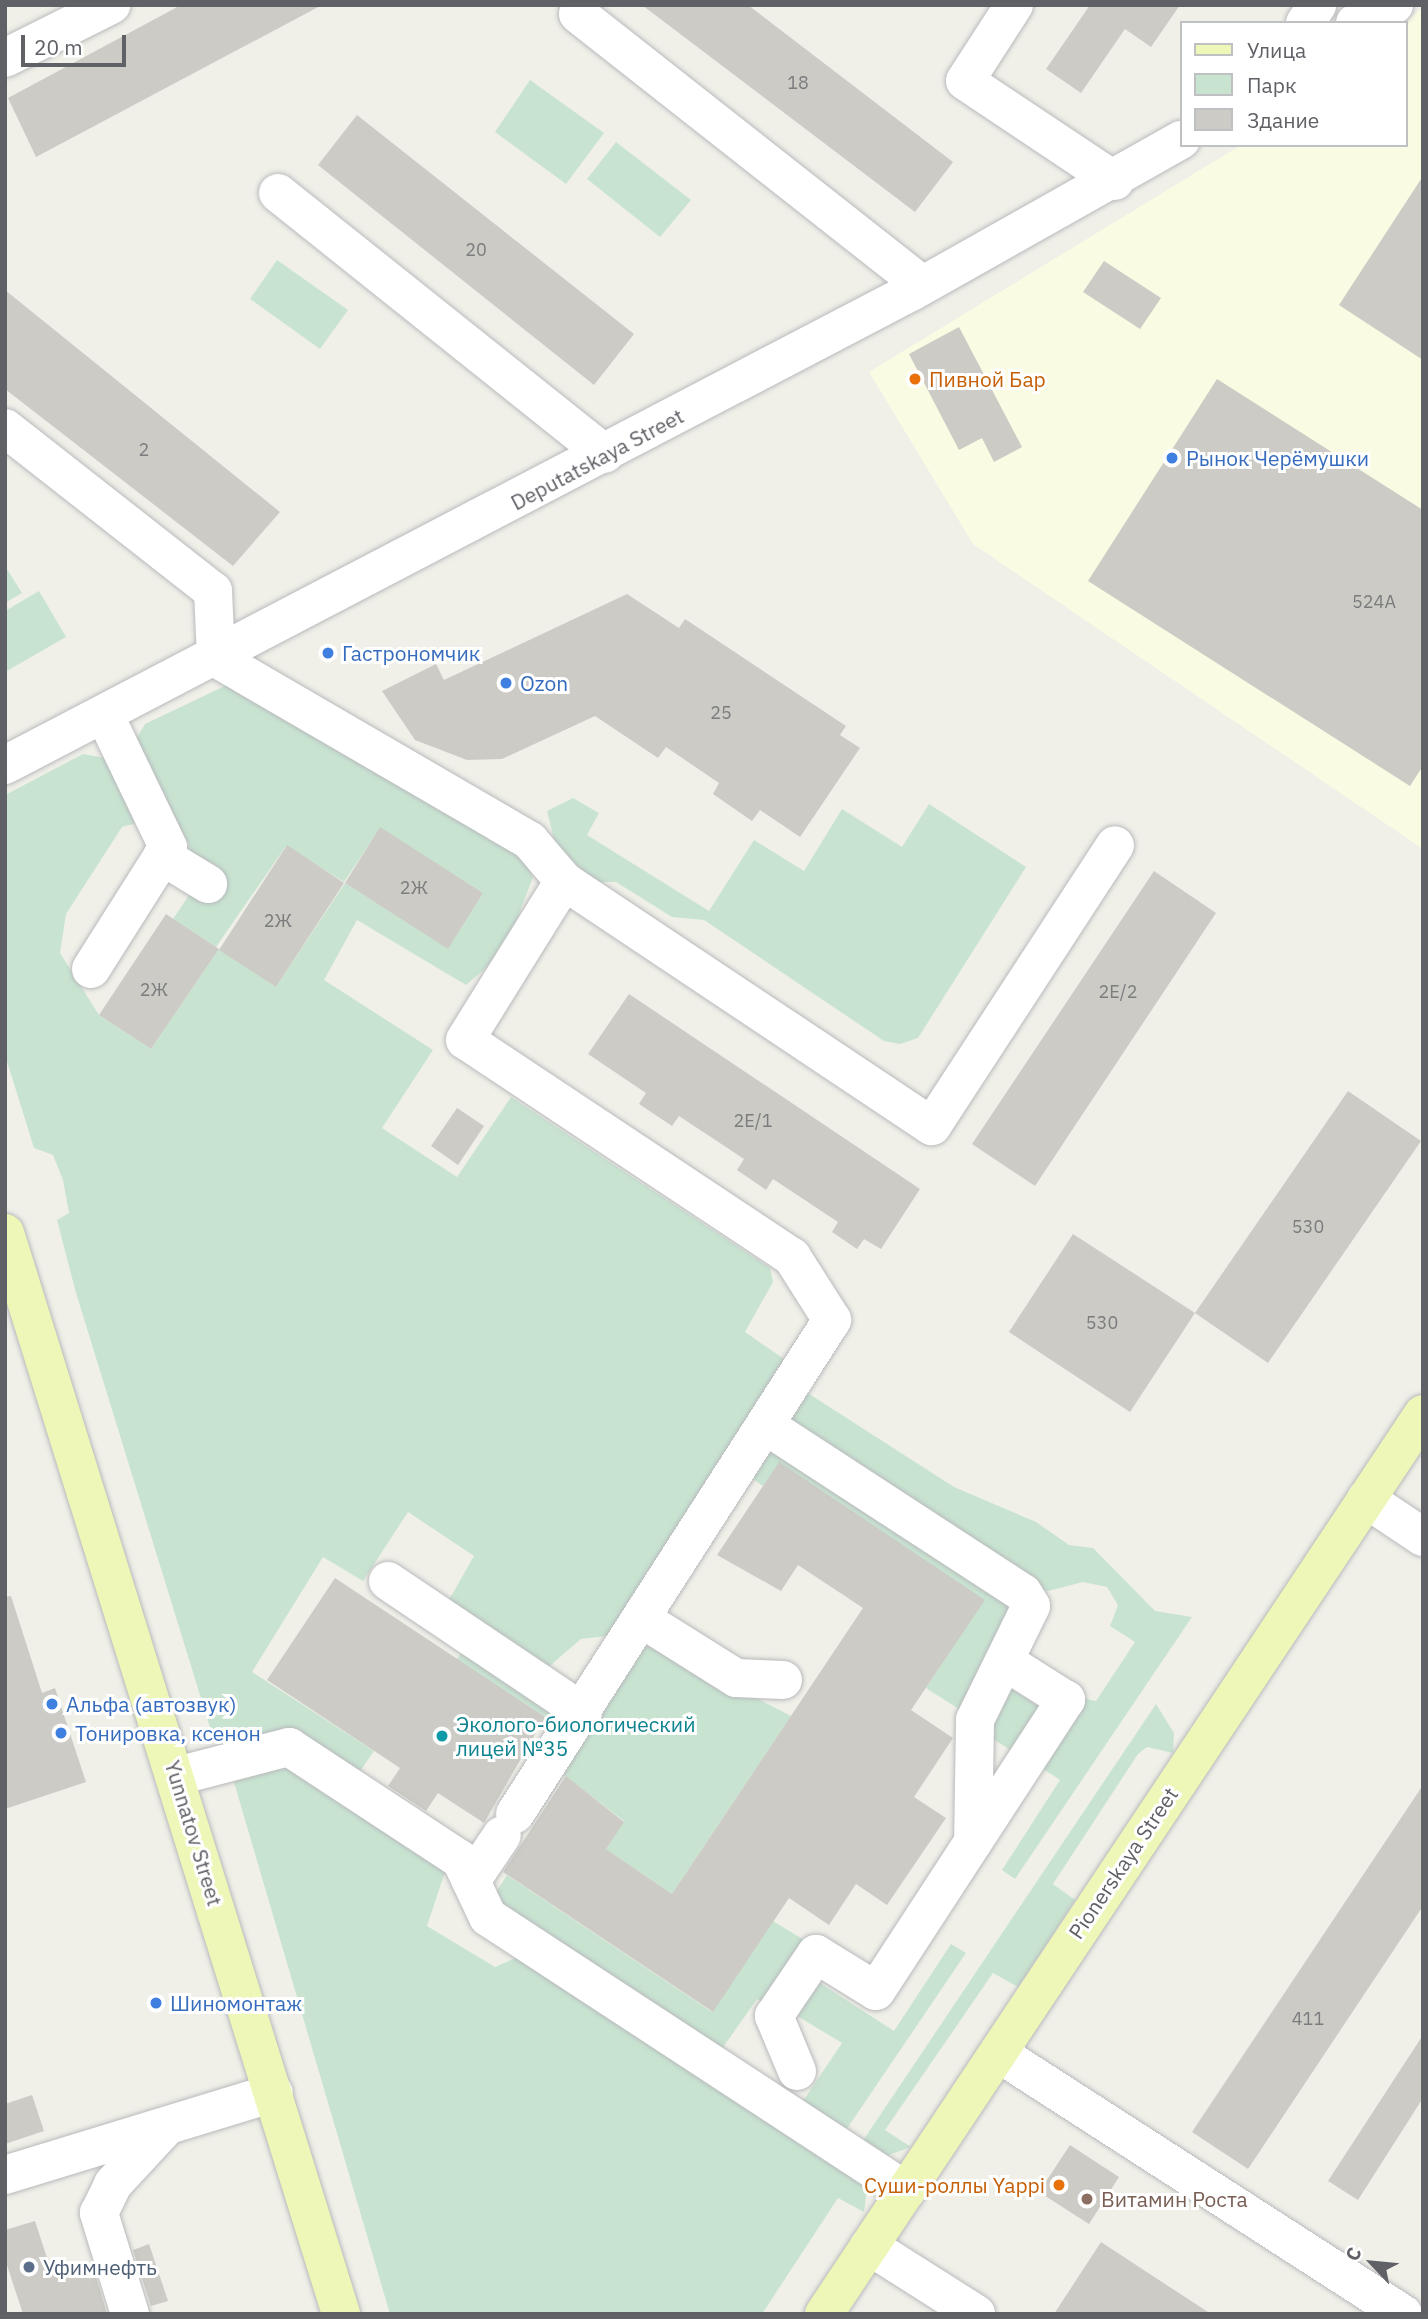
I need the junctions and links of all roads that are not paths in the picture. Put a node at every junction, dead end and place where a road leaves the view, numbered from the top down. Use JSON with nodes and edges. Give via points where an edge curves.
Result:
{"nodes":[{"id":1,"x":111,"y":5,"type":"edge"},
{"id":2,"x":581,"y":5,"type":"edge"},
{"id":3,"x":1014,"y":5,"type":"edge"},
{"id":4,"x":1317,"y":5,"type":"edge"},
{"id":5,"x":1394,"y":5,"type":"edge"},
{"id":6,"x":1306,"y":21,"type":"edge"},
{"id":7,"x":1359,"y":21,"type":"edge"},
{"id":8,"x":5,"y":58,"type":"edge"},
{"id":9,"x":1180,"y":141,"type":"edge"},
{"id":10,"x":1115,"y":181,"type":"junction"},
{"id":11,"x":278,"y":193,"type":"dead end"},
{"id":12,"x":922,"y":285,"type":"junction"},
{"id":13,"x":5,"y":428,"type":"edge"},
{"id":14,"x":605,"y":454,"type":"junction"},
{"id":15,"x":216,"y":659,"type":"junction"},
{"id":16,"x":105,"y":716,"type":"junction"},
{"id":17,"x":5,"y":765,"type":"edge"},
{"id":18,"x":1115,"y":845,"type":"dead end"},
{"id":19,"x":163,"y":856,"type":"junction"},
{"id":20,"x":564,"y":881,"type":"junction"},
{"id":21,"x":208,"y":884,"type":"dead end"},
{"id":22,"x":92,"y":970,"type":"dead end"},
{"id":23,"x":5,"y":1233,"type":"edge"},
{"id":24,"x":1423,"y":1414,"type":"edge"},
{"id":25,"x":765,"y":1425,"type":"junction"},
{"id":26,"x":1366,"y":1499,"type":"junction"},
{"id":27,"x":1423,"y":1537,"type":"edge"},
{"id":28,"x":388,"y":1581,"type":"dead end"},
{"id":29,"x":642,"y":1619,"type":"junction"},
{"id":30,"x":1006,"y":1662,"type":"junction"},
{"id":31,"x":783,"y":1680,"type":"dead end"},
{"id":32,"x":583,"y":1712,"type":"junction"},
{"id":33,"x":177,"y":1776,"type":"junction"},
{"id":34,"x":973,"y":1842,"type":"junction"},
{"id":35,"x":471,"y":1881,"type":"junction"},
{"id":36,"x":998,"y":2053,"type":"junction"},
{"id":37,"x":797,"y":2071,"type":"dead end"},
{"id":38,"x":274,"y":2093,"type":"junction"},
{"id":39,"x":167,"y":2126,"type":"junction"},
{"id":40,"x":5,"y":2175,"type":"edge"},
{"id":41,"x":905,"y":2191,"type":"junction"},
{"id":42,"x":869,"y":2246,"type":"junction"},
{"id":43,"x":130,"y":2314,"type":"edge"},
{"id":44,"x":341,"y":2314,"type":"edge"},
{"id":45,"x":824,"y":2314,"type":"edge"},
{"id":46,"x":976,"y":2314,"type":"edge"},
{"id":47,"x":1403,"y":2314,"type":"edge"}],
"edges":[{"from":1,"to":8,"type":"street"},
{"from":2,"to":12,"type":"street","via":[[578,14]]},
{"from":3,"to":10,"type":"street","via":[[965,81]]},
{"from":4,"to":6,"type":"street"},
{"from":5,"to":7,"type":"street"},
{"from":9,"to":10,"type":"street","name":"Deputatskaya Street"},
{"from":10,"to":12,"type":"street","name":"Deputatskaya Street"},
{"from":11,"to":14,"type":"street"},
{"from":12,"to":14,"type":"street","name":"Deputatskaya Street"},
{"from":13,"to":15,"type":"street","via":[[214,591]]},
{"from":14,"to":15,"type":"street","name":"Deputatskaya Street"},
{"from":15,"to":16,"type":"street","name":"Deputatskaya Street"},
{"from":15,"to":20,"type":"street","via":[[530,841]]},
{"from":16,"to":17,"type":"street","name":"Deputatskaya Street"},
{"from":16,"to":19,"type":"street","via":[[168,847]]},
{"from":18,"to":20,"type":"street","via":[[932,1126]]},
{"from":19,"to":21,"type":"street"},
{"from":19,"to":22,"type":"street"},
{"from":20,"to":25,"type":"street","via":[[465,1040],[792,1257],[832,1320]]},
{"from":23,"to":33,"type":"main road","name":"Yunnatov Street"},
{"from":24,"to":26,"type":"main road","name":"Pionerskaya Street"},
{"from":25,"to":29,"type":"street"},
{"from":25,"to":30,"type":"street","via":[[1023,1593],[1031,1606],[1028,1621]]},
{"from":26,"to":27,"type":"street"},
{"from":26,"to":36,"type":"main road","name":"Pionerskaya Street"},
{"from":28,"to":32,"type":"street"},
{"from":29,"to":31,"type":"street","via":[[736,1678]]},
{"from":29,"to":32,"type":"street"},
{"from":30,"to":34,"type":"street","via":[[975,1720]]},
{"from":30,"to":34,"type":"street","via":[[1066,1700]]},
{"from":32,"to":35,"type":"street"},
{"from":33,"to":35,"type":"street","via":[[289,1748],[461,1860]]},
{"from":33,"to":38,"type":"main road","name":"Yunnatov Street"},
{"from":34,"to":37,"type":"street","via":[[876,1991],[816,1954],[774,2016]]},
{"from":35,"to":41,"type":"street","via":[[488,1917]]},
{"from":36,"to":41,"type":"main road","name":"Pionerskaya Street"},
{"from":36,"to":47,"type":"street"},
{"from":38,"to":39,"type":"street"},
{"from":38,"to":44,"type":"main road","name":"Yunnatov Street"},
{"from":39,"to":40,"type":"street"},
{"from":39,"to":43,"type":"street","via":[[113,2184],[99,2213]]},
{"from":41,"to":42,"type":"main road","name":"Pionerskaya Street"},
{"from":42,"to":45,"type":"main road","name":"Pionerskaya Street"},
{"from":42,"to":46,"type":"street"}]}
